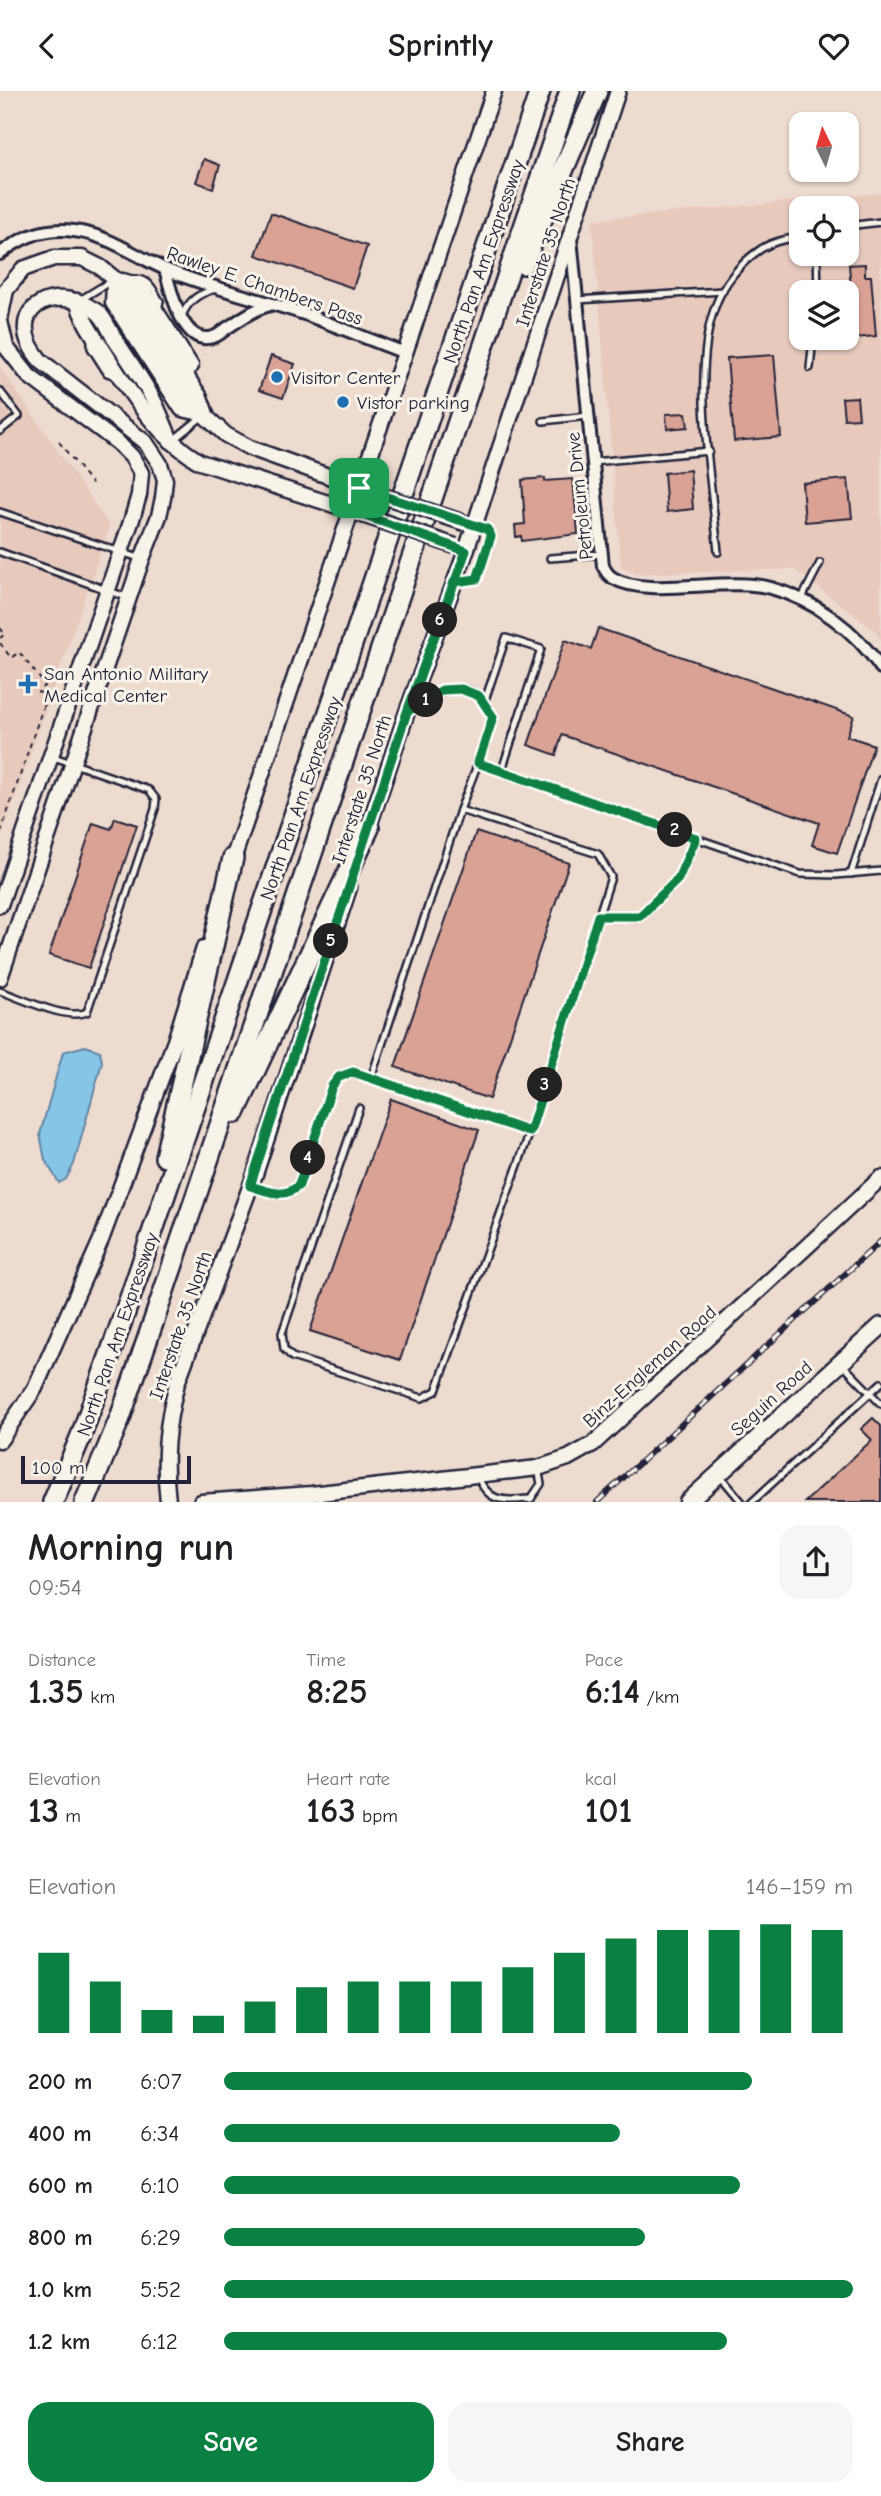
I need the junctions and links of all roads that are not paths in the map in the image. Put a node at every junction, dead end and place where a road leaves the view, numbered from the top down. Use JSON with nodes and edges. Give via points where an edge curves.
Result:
{"nodes":[{"id":1,"x":494,"y":91,"type":"edge"},
{"id":2,"x":540,"y":91,"type":"edge"},
{"id":3,"x":570,"y":91,"type":"edge"},
{"id":4,"x":597,"y":91,"type":"edge"},
{"id":5,"x":618,"y":91,"type":"edge"},
{"id":6,"x":881,"y":222,"type":"edge"},
{"id":7,"x":859,"y":225,"type":"edge"},
{"id":8,"x":570,"y":235,"type":"junction"},
{"id":9,"x":789,"y":240,"type":"edge"},
{"id":10,"x":0,"y":254,"type":"edge"},
{"id":11,"x":165,"y":269,"type":"junction"},
{"id":12,"x":115,"y":279,"type":"junction"},
{"id":13,"x":219,"y":288,"type":"junction"},
{"id":14,"x":723,"y":291,"type":"junction"},
{"id":15,"x":577,"y":300,"type":"junction"},
{"id":16,"x":77,"y":301,"type":"junction"},
{"id":17,"x":272,"y":305,"type":"junction"},
{"id":18,"x":181,"y":319,"type":"junction"},
{"id":19,"x":0,"y":320,"type":"edge"},
{"id":20,"x":145,"y":322,"type":"junction"},
{"id":21,"x":91,"y":334,"type":"junction"},
{"id":22,"x":109,"y":344,"type":"junction"},
{"id":23,"x":812,"y":350,"type":"edge"},
{"id":24,"x":405,"y":353,"type":"junction"},
{"id":25,"x":476,"y":367,"type":"junction"},
{"id":26,"x":810,"y":368,"type":"dead end"},
{"id":27,"x":120,"y":377,"type":"junction"},
{"id":28,"x":0,"y":391,"type":"edge"},
{"id":29,"x":206,"y":414,"type":"junction"},
{"id":30,"x":588,"y":416,"type":"junction"},
{"id":31,"x":543,"y":421,"type":"dead end"},
{"id":32,"x":0,"y":431,"type":"edge"},
{"id":33,"x":171,"y":441,"type":"junction"},
{"id":34,"x":709,"y":451,"type":"junction"},
{"id":35,"x":593,"y":462,"type":"junction"},
{"id":36,"x":364,"y":489,"type":"junction"},
{"id":37,"x":0,"y":512,"type":"edge"},
{"id":38,"x":356,"y":512,"type":"junction"},
{"id":39,"x":469,"y":524,"type":"junction"},
{"id":40,"x":460,"y":549,"type":"junction"},
{"id":41,"x":121,"y":551,"type":"junction"},
{"id":42,"x":0,"y":552,"type":"edge"},
{"id":43,"x":718,"y":552,"type":"dead end"},
{"id":44,"x":602,"y":554,"type":"junction"},
{"id":45,"x":484,"y":556,"type":"junction"},
{"id":46,"x":550,"y":558,"type":"dead end"},
{"id":47,"x":142,"y":559,"type":"junction"},
{"id":48,"x":820,"y":563,"type":"dead end"},
{"id":49,"x":454,"y":582,"type":"junction"},
{"id":50,"x":107,"y":590,"type":"junction"},
{"id":51,"x":129,"y":598,"type":"junction"},
{"id":52,"x":801,"y":600,"type":"junction"},
{"id":53,"x":881,"y":669,"type":"edge"},
{"id":54,"x":484,"y":703,"type":"junction"},
{"id":55,"x":407,"y":712,"type":"junction"},
{"id":56,"x":51,"y":756,"type":"junction"},
{"id":57,"x":478,"y":763,"type":"junction"},
{"id":58,"x":73,"y":764,"type":"junction"},
{"id":59,"x":502,"y":770,"type":"junction"},
{"id":60,"x":881,"y":779,"type":"edge"},
{"id":61,"x":460,"y":810,"type":"junction"},
{"id":62,"x":369,"y":828,"type":"junction"},
{"id":63,"x":696,"y":838,"type":"junction"},
{"id":64,"x":233,"y":858,"type":"junction"},
{"id":65,"x":881,"y":871,"type":"edge"},
{"id":66,"x":851,"y":874,"type":"junction"},
{"id":67,"x":0,"y":905,"type":"edge"},
{"id":68,"x":598,"y":916,"type":"junction"},
{"id":69,"x":0,"y":978,"type":"edge"},
{"id":70,"x":0,"y":991,"type":"edge"},
{"id":71,"x":371,"y":1078,"type":"junction"},
{"id":72,"x":359,"y":1108,"type":"dead end"},
{"id":73,"x":530,"y":1132,"type":"junction"},
{"id":74,"x":881,"y":1178,"type":"edge"},
{"id":75,"x":250,"y":1186,"type":"junction"},
{"id":76,"x":192,"y":1206,"type":"junction"},
{"id":77,"x":881,"y":1326,"type":"edge"},
{"id":78,"x":841,"y":1363,"type":"junction"},
{"id":79,"x":881,"y":1383,"type":"edge"},
{"id":80,"x":36,"y":1385,"type":"junction"},
{"id":81,"x":871,"y":1393,"type":"junction"},
{"id":82,"x":881,"y":1404,"type":"edge"},
{"id":83,"x":0,"y":1425,"type":"edge"},
{"id":84,"x":81,"y":1436,"type":"junction"},
{"id":85,"x":0,"y":1440,"type":"edge"},
{"id":86,"x":538,"y":1468,"type":"junction"},
{"id":87,"x":719,"y":1474,"type":"junction"},
{"id":88,"x":477,"y":1475,"type":"junction"},
{"id":89,"x":311,"y":1494,"type":"junction"},
{"id":90,"x":529,"y":1501,"type":"edge"},
{"id":91,"x":53,"y":1502,"type":"edge"},
{"id":92,"x":85,"y":1502,"type":"edge"},
{"id":93,"x":168,"y":1502,"type":"edge"},
{"id":94,"x":201,"y":1502,"type":"edge"},
{"id":95,"x":280,"y":1502,"type":"edge"},
{"id":96,"x":688,"y":1502,"type":"edge"},
{"id":97,"x":742,"y":1502,"type":"edge"},
{"id":98,"x":752,"y":1502,"type":"edge"}],
"edges":[{"from":1,"to":24,"type":"street"},
{"from":2,"to":84,"type":"highway","name":"North Pan Am Expressway"},
{"from":3,"to":25,"type":"highway","name":"North Pan Am Expressway"},
{"from":4,"to":25,"type":"highway"},
{"from":5,"to":8,"type":"street","name":"Interstate 35 North"},
{"from":6,"to":7,"type":"lane"},
{"from":8,"to":15,"type":"street","name":"Petroleum Drive"},
{"from":8,"to":39,"type":"street","name":"Interstate 35 North"},
{"from":9,"to":14,"type":"lane","via":[[757,252]]},
{"from":10,"to":11,"type":"street","name":"Rawley E. Chambers Pass","via":[[31,235],[71,230],[109,240]]},
{"from":11,"to":13,"type":"street","name":"Rawley E. Chambers Pass"},
{"from":11,"to":18,"type":"street"},
{"from":12,"to":16,"type":"lane"},
{"from":12,"to":19,"type":"street","via":[[82,258],[54,258],[23,269],[6,290]]},
{"from":12,"to":20,"type":"street","via":[[131,292]]},
{"from":12,"to":20,"type":"street","via":[[113,303]]},
{"from":13,"to":17,"type":"street","name":"Rawley E. Chambers Pass"},
{"from":13,"to":18,"type":"lane","via":[[196,296]]},
{"from":14,"to":15,"type":"lane"},
{"from":14,"to":34,"type":"lane","via":[[710,324],[705,364]]},
{"from":15,"to":30,"type":"street","name":"Petroleum Drive"},
{"from":16,"to":21,"type":"street"},
{"from":16,"to":22,"type":"street"},
{"from":16,"to":47,"type":"street","via":[[61,297],[33,307],[24,324],[26,338],[41,361],[146,443],[160,464],[165,480],[163,498]]},
{"from":17,"to":18,"type":"street","via":[[250,313],[213,338],[191,333]]},
{"from":17,"to":24,"type":"street","name":"Rawley E. Chambers Pass"},
{"from":19,"to":41,"type":"street","via":[[6,347],[29,376],[118,443],[141,473]]},
{"from":20,"to":22,"type":"lane"},
{"from":20,"to":29,"type":"street","via":[[200,397]]},
{"from":20,"to":29,"type":"street","via":[[182,409]]},
{"from":21,"to":22,"type":"street"},
{"from":21,"to":27,"type":"lane","via":[[91,348],[107,373]]},
{"from":22,"to":27,"type":"street"},
{"from":22,"to":33,"type":"street"},
{"from":23,"to":26,"type":"lane"},
{"from":24,"to":36,"type":"street"},
{"from":25,"to":76,"type":"highway","name":"North Pan Am Expressway"},
{"from":27,"to":33,"type":"street","via":[[137,405]]},
{"from":28,"to":32,"type":"lane","via":[[19,416]]},
{"from":29,"to":33,"type":"lane"},
{"from":29,"to":36,"type":"street","via":[[226,435],[250,448]]},
{"from":30,"to":31,"type":"lane"},
{"from":30,"to":35,"type":"street","name":"Petroleum Drive"},
{"from":33,"to":38,"type":"street","via":[[200,463]]},
{"from":34,"to":35,"type":"lane"},
{"from":34,"to":43,"type":"lane"},
{"from":35,"to":44,"type":"street","name":"Petroleum Drive"},
{"from":36,"to":38,"type":"street"},
{"from":36,"to":39,"type":"street","bridge":true},
{"from":37,"to":41,"type":"lane"},
{"from":38,"to":40,"type":"street","bridge":true},
{"from":38,"to":64,"type":"street"},
{"from":39,"to":40,"type":"street","name":"Interstate 35 North"},
{"from":39,"to":45,"type":"lane","via":[[487,529],[491,536]]},
{"from":40,"to":45,"type":"lane"},
{"from":40,"to":49,"type":"street","name":"Interstate 35 North"},
{"from":41,"to":47,"type":"lane"},
{"from":41,"to":50,"type":"street"},
{"from":42,"to":50,"type":"lane"},
{"from":44,"to":46,"type":"lane"},
{"from":44,"to":52,"type":"street","name":"Petroleum Drive","via":[[607,574],[621,582],[654,587],[754,585]]},
{"from":45,"to":49,"type":"lane","via":[[477,579]]},
{"from":47,"to":51,"type":"street"},
{"from":48,"to":52,"type":"lane"},
{"from":49,"to":55,"type":"street","name":"Interstate 35 North"},
{"from":50,"to":51,"type":"lane"},
{"from":50,"to":56,"type":"street"},
{"from":51,"to":58,"type":"street"},
{"from":52,"to":53,"type":"street","name":"Petroleum Drive","via":[[848,630]]},
{"from":54,"to":55,"type":"lane","via":[[461,689],[442,690]]},
{"from":54,"to":57,"type":"lane","via":[[493,717]]},
{"from":54,"to":59,"type":"lane","via":[[506,638],[541,649]]},
{"from":55,"to":62,"type":"street","name":"Interstate 35 North"},
{"from":56,"to":58,"type":"lane"},
{"from":56,"to":67,"type":"street"},
{"from":57,"to":59,"type":"lane"},
{"from":57,"to":61,"type":"lane"},
{"from":58,"to":69,"type":"street"},
{"from":58,"to":70,"type":"lane","via":[[149,790],[156,799],[155,809],[87,1012],[68,1014]]},
{"from":59,"to":63,"type":"lane"},
{"from":60,"to":66,"type":"lane"},
{"from":61,"to":68,"type":"lane","via":[[598,854],[611,877]]},
{"from":61,"to":71,"type":"lane"},
{"from":62,"to":75,"type":"street","name":"Interstate 35 North"},
{"from":62,"to":76,"type":"highway"},
{"from":63,"to":66,"type":"lane","via":[[800,874]]},
{"from":63,"to":68,"type":"lane","via":[[678,879],[640,916]]},
{"from":64,"to":80,"type":"street","via":[[175,1041],[105,1228]]},
{"from":64,"to":84,"type":"highway","via":[[171,1138]]},
{"from":65,"to":66,"type":"lane"},
{"from":68,"to":73,"type":"lane"},
{"from":71,"to":73,"type":"lane"},
{"from":71,"to":75,"type":"lane","via":[[353,1072],[339,1077],[332,1086],[299,1185],[278,1194]]},
{"from":72,"to":73,"type":"lane","via":[[282,1333],[284,1349],[292,1357],[422,1398],[436,1391]]},
{"from":74,"to":86,"type":"street","name":"Binz-Engleman Road","via":[[593,1444]]},
{"from":75,"to":93,"type":"street","name":"Interstate 35 North","via":[[177,1384],[164,1448]]},
{"from":76,"to":92,"type":"highway","name":"North Pan Am Expressway","via":[[124,1405]]},
{"from":77,"to":78,"type":"main road","name":"Seguin Road"},
{"from":78,"to":81,"type":"lane"},
{"from":78,"to":87,"type":"main road","name":"Seguin Road"},
{"from":79,"to":81,"type":"lane"},
{"from":80,"to":83,"type":"street"},
{"from":80,"to":85,"type":"street"},
{"from":81,"to":82,"type":"lane"},
{"from":81,"to":98,"type":"lane"},
{"from":84,"to":91,"type":"highway","name":"North Pan Am Expressway"},
{"from":86,"to":88,"type":"street","name":"Binz-Engleman Road"},
{"from":86,"to":90,"type":"lane","via":[[541,1484]]},
{"from":87,"to":96,"type":"main road","name":"Seguin Road"},
{"from":87,"to":97,"type":"lane"},
{"from":88,"to":89,"type":"street","name":"Binz-Engleman Road"},
{"from":88,"to":90,"type":"lane","via":[[488,1499]]},
{"from":89,"to":94,"type":"street","name":"Binz-Engleman Road"},
{"from":89,"to":95,"type":"street","name":"Binz-Engleman Road"}]}
